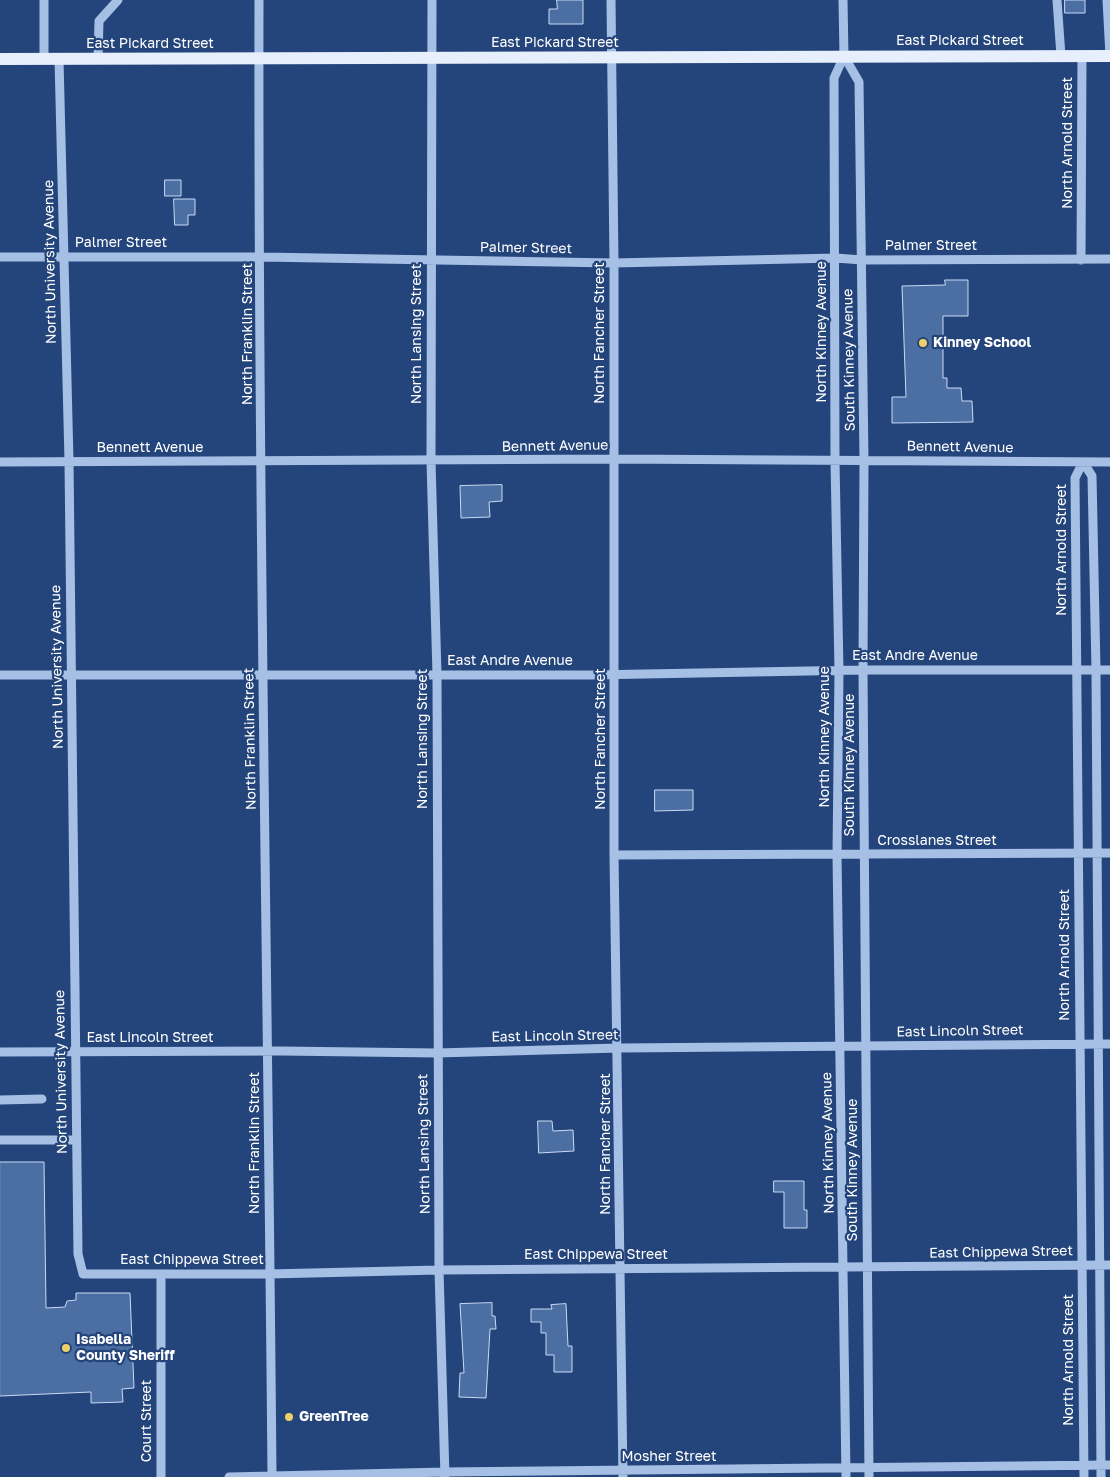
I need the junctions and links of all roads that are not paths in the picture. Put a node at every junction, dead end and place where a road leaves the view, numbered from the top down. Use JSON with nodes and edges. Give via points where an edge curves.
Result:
{"nodes":[{"id":1,"x":44,"y":0,"type":"edge"},
{"id":2,"x":118,"y":0,"type":"edge"},
{"id":3,"x":259,"y":0,"type":"edge"},
{"id":4,"x":432,"y":0,"type":"edge"},
{"id":5,"x":611,"y":0,"type":"edge"},
{"id":6,"x":843,"y":0,"type":"edge"},
{"id":7,"x":1057,"y":0,"type":"edge"},
{"id":8,"x":1107,"y":0,"type":"edge"},
{"id":9,"x":844,"y":56,"type":"junction"},
{"id":10,"x":1061,"y":56,"type":"junction"},
{"id":11,"x":1082,"y":56,"type":"junction"},
{"id":12,"x":1110,"y":56,"type":"edge"},
{"id":13,"x":611,"y":58,"type":"junction"},
{"id":14,"x":44,"y":59,"type":"junction"},
{"id":15,"x":59,"y":59,"type":"junction"},
{"id":16,"x":98,"y":59,"type":"junction"},
{"id":17,"x":259,"y":59,"type":"junction"},
{"id":18,"x":432,"y":59,"type":"junction"},
{"id":19,"x":0,"y":60,"type":"edge"},
{"id":20,"x":0,"y":257,"type":"edge"},
{"id":21,"x":64,"y":257,"type":"junction"},
{"id":22,"x":261,"y":257,"type":"junction"},
{"id":23,"x":836,"y":258,"type":"junction"},
{"id":24,"x":1110,"y":259,"type":"edge"},
{"id":25,"x":862,"y":260,"type":"junction"},
{"id":26,"x":1081,"y":260,"type":"junction"},
{"id":27,"x":431,"y":261,"type":"junction"},
{"id":28,"x":614,"y":263,"type":"junction"},
{"id":29,"x":614,"y":459,"type":"junction"},
{"id":30,"x":864,"y":460,"type":"junction"},
{"id":31,"x":69,"y":461,"type":"junction"},
{"id":32,"x":431,"y":461,"type":"junction"},
{"id":33,"x":835,"y":461,"type":"junction"},
{"id":34,"x":0,"y":462,"type":"edge"},
{"id":35,"x":262,"y":462,"type":"junction"},
{"id":36,"x":1083,"y":462,"type":"junction"},
{"id":37,"x":1110,"y":462,"type":"edge"},
{"id":38,"x":863,"y":670,"type":"junction"},
{"id":39,"x":1076,"y":670,"type":"junction"},
{"id":40,"x":1096,"y":670,"type":"junction"},
{"id":41,"x":1110,"y":670,"type":"edge"},
{"id":42,"x":839,"y":671,"type":"junction"},
{"id":43,"x":70,"y":674,"type":"junction"},
{"id":44,"x":614,"y":674,"type":"junction"},
{"id":45,"x":0,"y":675,"type":"edge"},
{"id":46,"x":437,"y":675,"type":"junction"},
{"id":47,"x":262,"y":676,"type":"junction"},
{"id":48,"x":1079,"y":853,"type":"junction"},
{"id":49,"x":1096,"y":853,"type":"junction"},
{"id":50,"x":1110,"y":853,"type":"edge"},
{"id":51,"x":614,"y":855,"type":"junction"},
{"id":52,"x":837,"y":855,"type":"junction"},
{"id":53,"x":864,"y":855,"type":"junction"},
{"id":54,"x":1079,"y":1043,"type":"junction"},
{"id":55,"x":1097,"y":1044,"type":"junction"},
{"id":56,"x":1110,"y":1044,"type":"edge"},
{"id":57,"x":840,"y":1046,"type":"junction"},
{"id":58,"x":866,"y":1046,"type":"junction"},
{"id":59,"x":619,"y":1048,"type":"junction"},
{"id":60,"x":269,"y":1051,"type":"junction"},
{"id":61,"x":0,"y":1052,"type":"edge"},
{"id":62,"x":74,"y":1052,"type":"junction"},
{"id":63,"x":437,"y":1053,"type":"junction"},
{"id":64,"x":42,"y":1099,"type":"dead end"},
{"id":65,"x":0,"y":1100,"type":"edge"},
{"id":66,"x":0,"y":1140,"type":"edge"},
{"id":67,"x":76,"y":1140,"type":"junction"},
{"id":68,"x":1082,"y":1265,"type":"junction"},
{"id":69,"x":1100,"y":1265,"type":"junction"},
{"id":70,"x":1110,"y":1265,"type":"edge"},
{"id":71,"x":844,"y":1267,"type":"junction"},
{"id":72,"x":868,"y":1267,"type":"junction"},
{"id":73,"x":620,"y":1269,"type":"junction"},
{"id":74,"x":439,"y":1270,"type":"junction"},
{"id":75,"x":83,"y":1274,"type":"joint"},
{"id":76,"x":161,"y":1274,"type":"junction"},
{"id":77,"x":269,"y":1274,"type":"junction"},
{"id":78,"x":1084,"y":1465,"type":"junction"},
{"id":79,"x":1105,"y":1465,"type":"edge"},
{"id":80,"x":846,"y":1473,"type":"edge"},
{"id":81,"x":869,"y":1473,"type":"edge"},
{"id":82,"x":445,"y":1474,"type":"edge"},
{"id":83,"x":623,"y":1474,"type":"edge"},
{"id":84,"x":272,"y":1476,"type":"edge"},
{"id":85,"x":161,"y":1477,"type":"edge"},
{"id":86,"x":229,"y":1477,"type":"edge"},
{"id":87,"x":1084,"y":1477,"type":"edge"},
{"id":88,"x":1101,"y":1477,"type":"edge"}],
"edges":[{"from":1,"to":14,"type":"street"},
{"from":2,"to":16,"type":"street","via":[[99,21]]},
{"from":3,"to":17,"type":"street","name":"North Franklin Street"},
{"from":4,"to":18,"type":"street","name":"North Lansing Street"},
{"from":5,"to":13,"type":"street","name":"North Fancher Street"},
{"from":6,"to":9,"type":"street","name":"North Kinney Avenue"},
{"from":7,"to":10,"type":"street"},
{"from":8,"to":12,"type":"street"},
{"from":9,"to":10,"type":"main road","name":"East Pickard Street"},
{"from":9,"to":13,"type":"main road","name":"East Pickard Street"},
{"from":9,"to":23,"type":"street","name":"North Kinney Avenue","via":[[834,78]]},
{"from":9,"to":25,"type":"street","name":"South Kinney Avenue","via":[[859,82]]},
{"from":10,"to":11,"type":"main road","name":"East Pickard Street"},
{"from":11,"to":12,"type":"main road","name":"East Pickard Street"},
{"from":11,"to":26,"type":"street","name":"North Arnold Street"},
{"from":13,"to":18,"type":"main road","name":"East Pickard Street"},
{"from":13,"to":28,"type":"street","name":"North Fancher Street"},
{"from":14,"to":15,"type":"main road","name":"East Pickard Street"},
{"from":14,"to":19,"type":"main road","name":"East Pickard Street"},
{"from":15,"to":16,"type":"main road","name":"East Pickard Street"},
{"from":15,"to":21,"type":"street","name":"North University Avenue"},
{"from":16,"to":17,"type":"main road","name":"East Pickard Street"},
{"from":17,"to":18,"type":"main road","name":"East Pickard Street"},
{"from":17,"to":22,"type":"street","name":"North Franklin Street"},
{"from":18,"to":27,"type":"street","name":"North Lansing Street"},
{"from":20,"to":21,"type":"street","name":"Palmer Street"},
{"from":21,"to":22,"type":"street","name":"Palmer Street"},
{"from":21,"to":31,"type":"street","name":"North University Avenue"},
{"from":22,"to":27,"type":"street","name":"Palmer Street"},
{"from":22,"to":35,"type":"street","name":"North Franklin Street"},
{"from":23,"to":25,"type":"street","name":"Palmer Street"},
{"from":23,"to":28,"type":"street","name":"Palmer Street"},
{"from":23,"to":33,"type":"street","name":"North Kinney Avenue"},
{"from":24,"to":26,"type":"street","name":"Palmer Street"},
{"from":25,"to":26,"type":"street","name":"Palmer Street"},
{"from":25,"to":30,"type":"street","name":"South Kinney Avenue"},
{"from":27,"to":28,"type":"street","name":"Palmer Street"},
{"from":27,"to":32,"type":"street","name":"North Lansing Street"},
{"from":28,"to":29,"type":"street","name":"North Fancher Street"},
{"from":29,"to":32,"type":"street","name":"Bennett Avenue"},
{"from":29,"to":33,"type":"street","name":"Bennett Avenue"},
{"from":29,"to":44,"type":"street","name":"North Fancher Street"},
{"from":30,"to":33,"type":"street","name":"Bennett Avenue"},
{"from":30,"to":36,"type":"street","name":"Bennett Avenue"},
{"from":30,"to":38,"type":"street","name":"South Kinney Avenue"},
{"from":31,"to":34,"type":"street","name":"Bennett Avenue"},
{"from":31,"to":35,"type":"street","name":"Bennett Avenue"},
{"from":31,"to":43,"type":"street","name":"North University Avenue"},
{"from":32,"to":35,"type":"street","name":"Bennett Avenue"},
{"from":32,"to":46,"type":"street","name":"North Lansing Street"},
{"from":33,"to":42,"type":"street","name":"North Kinney Avenue"},
{"from":35,"to":47,"type":"street","name":"North Franklin Street"},
{"from":36,"to":37,"type":"street","name":"Bennett Avenue"},
{"from":36,"to":39,"type":"street","name":"North Arnold Street","via":[[1074,478]]},
{"from":36,"to":40,"type":"street","via":[[1092,476]]},
{"from":38,"to":39,"type":"street","name":"East Andre Avenue"},
{"from":38,"to":42,"type":"street","name":"East Andre Avenue"},
{"from":38,"to":53,"type":"street","name":"South Kinney Avenue"},
{"from":39,"to":40,"type":"street","name":"East Andre Avenue"},
{"from":39,"to":48,"type":"street","name":"North Arnold Street"},
{"from":40,"to":41,"type":"street","name":"East Andre Avenue"},
{"from":40,"to":49,"type":"street"},
{"from":42,"to":44,"type":"street","name":"East Andre Avenue"},
{"from":42,"to":52,"type":"street","name":"North Kinney Avenue"},
{"from":43,"to":45,"type":"street","name":"East Andre Avenue"},
{"from":43,"to":47,"type":"street","name":"East Andre Avenue"},
{"from":43,"to":62,"type":"street","name":"North University Avenue"},
{"from":44,"to":46,"type":"street","name":"East Andre Avenue"},
{"from":44,"to":51,"type":"street","name":"North Fancher Street"},
{"from":46,"to":47,"type":"street","name":"East Andre Avenue"},
{"from":46,"to":63,"type":"street","name":"North Lansing Street"},
{"from":47,"to":60,"type":"street","name":"North Franklin Street"},
{"from":48,"to":49,"type":"street","name":"Crosslanes Street"},
{"from":48,"to":53,"type":"street","name":"Crosslanes Street"},
{"from":48,"to":54,"type":"street","name":"North Arnold Street"},
{"from":49,"to":50,"type":"street","name":"Crosslanes Street"},
{"from":49,"to":55,"type":"street"},
{"from":51,"to":52,"type":"street","name":"Crosslanes Street"},
{"from":51,"to":59,"type":"street","name":"North Fancher Street"},
{"from":52,"to":53,"type":"street","name":"Crosslanes Street"},
{"from":52,"to":57,"type":"street","name":"North Kinney Avenue"},
{"from":53,"to":58,"type":"street","name":"South Kinney Avenue"},
{"from":54,"to":55,"type":"street","name":"East Lincoln Street"},
{"from":54,"to":58,"type":"street","name":"East Lincoln Street"},
{"from":54,"to":68,"type":"street","name":"North Arnold Street"},
{"from":55,"to":56,"type":"street","name":"East Lincoln Street"},
{"from":55,"to":69,"type":"street"},
{"from":57,"to":58,"type":"street","name":"East Lincoln Street"},
{"from":57,"to":59,"type":"street","name":"East Lincoln Street"},
{"from":57,"to":71,"type":"street","name":"North Kinney Avenue"},
{"from":58,"to":72,"type":"street","name":"South Kinney Avenue"},
{"from":59,"to":63,"type":"street","name":"East Lincoln Street"},
{"from":59,"to":73,"type":"street","name":"North Fancher Street"},
{"from":60,"to":62,"type":"street","name":"East Lincoln Street"},
{"from":60,"to":63,"type":"street","name":"East Lincoln Street"},
{"from":60,"to":77,"type":"street","name":"North Franklin Street"},
{"from":61,"to":62,"type":"street","name":"East Lincoln Street"},
{"from":62,"to":67,"type":"street","name":"North University Avenue"},
{"from":63,"to":74,"type":"street","name":"North Lansing Street"},
{"from":64,"to":65,"type":"street"},
{"from":66,"to":67,"type":"street"},
{"from":67,"to":75,"type":"street","name":"North University Avenue","via":[[78,1254]]},
{"from":68,"to":69,"type":"street","name":"East Chippewa Street"},
{"from":68,"to":72,"type":"street","name":"East Chippewa Street"},
{"from":68,"to":78,"type":"street","name":"North Arnold Street"},
{"from":69,"to":70,"type":"street","name":"East Chippewa Street"},
{"from":69,"to":79,"type":"street"},
{"from":71,"to":72,"type":"street","name":"East Chippewa Street"},
{"from":71,"to":73,"type":"street","name":"East Chippewa Street"},
{"from":71,"to":80,"type":"street","name":"North Kinney Avenue"},
{"from":72,"to":81,"type":"street","name":"South Kinney Avenue"},
{"from":73,"to":74,"type":"street","name":"East Chippewa Street"},
{"from":73,"to":83,"type":"street","name":"North Fancher Street"},
{"from":74,"to":77,"type":"street","name":"East Chippewa Street"},
{"from":74,"to":82,"type":"street","name":"North Lansing Street"},
{"from":75,"to":76,"type":"street","name":"East Chippewa Street"},
{"from":76,"to":77,"type":"street","name":"East Chippewa Street"},
{"from":76,"to":85,"type":"street","name":"Court Street"},
{"from":77,"to":84,"type":"street","name":"North Franklin Street"},
{"from":78,"to":79,"type":"street","name":"Mosher Street"},
{"from":78,"to":81,"type":"street","name":"Mosher Street"},
{"from":78,"to":87,"type":"street","name":"North Arnold Street"},
{"from":79,"to":88,"type":"street"},
{"from":80,"to":81,"type":"street","name":"Mosher Street"},
{"from":80,"to":83,"type":"street","name":"Mosher Street"},
{"from":82,"to":83,"type":"street","name":"Mosher Street"},
{"from":82,"to":84,"type":"street","name":"Mosher Street"},
{"from":84,"to":86,"type":"street","name":"Mosher Street"}]}
